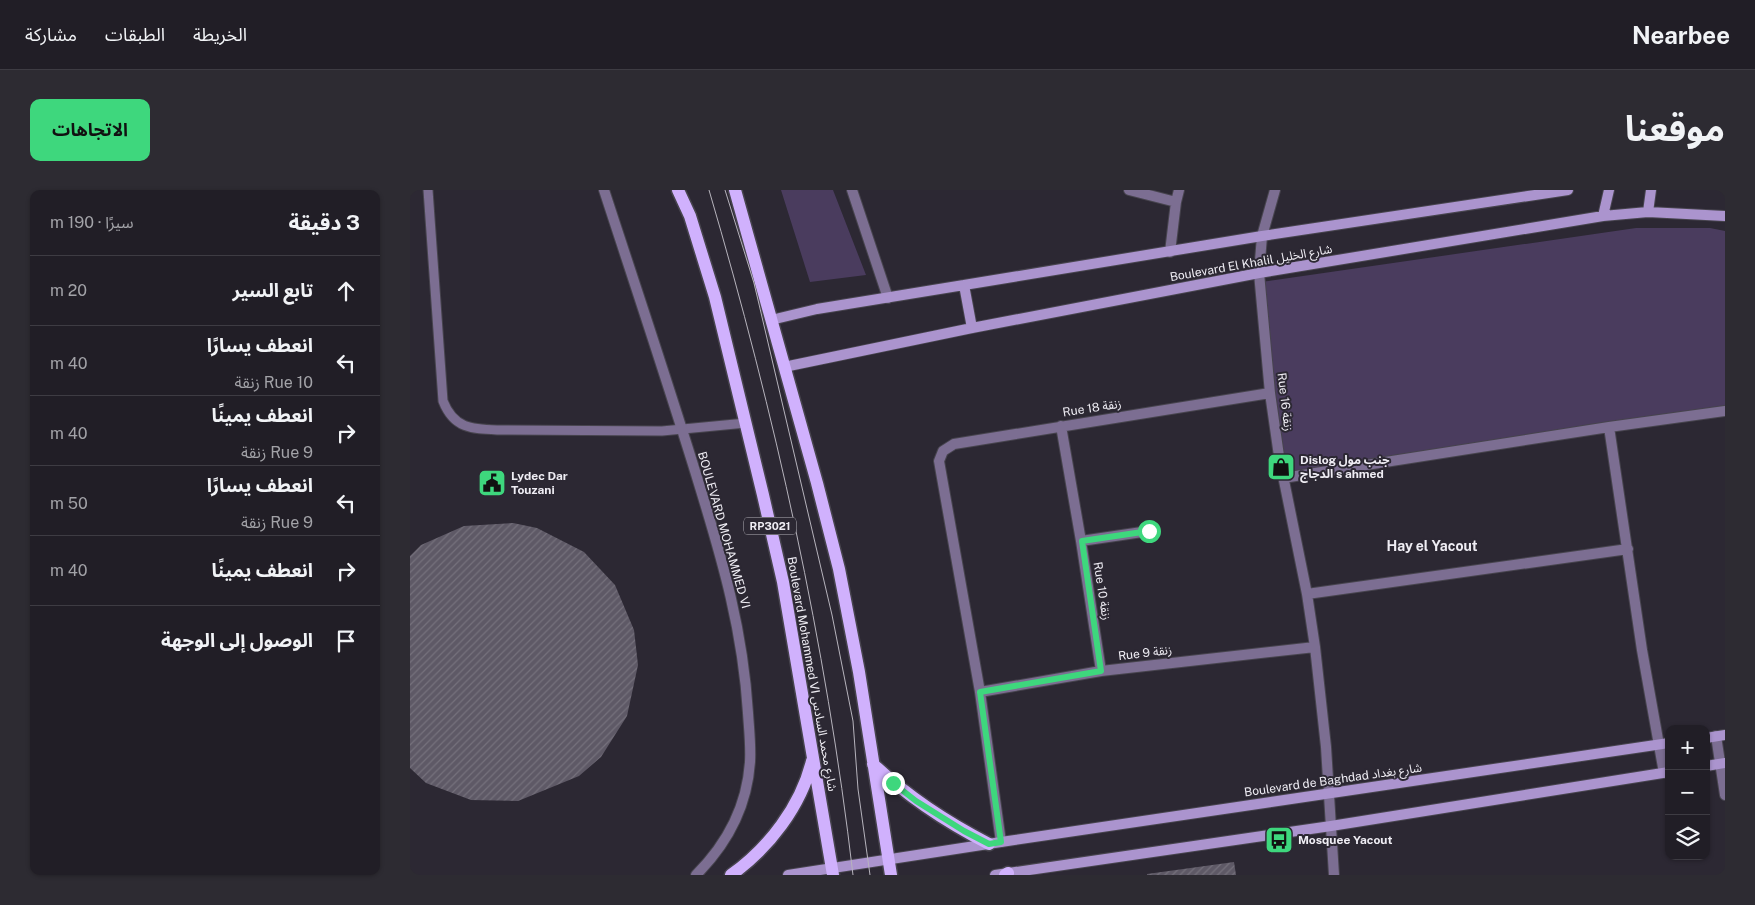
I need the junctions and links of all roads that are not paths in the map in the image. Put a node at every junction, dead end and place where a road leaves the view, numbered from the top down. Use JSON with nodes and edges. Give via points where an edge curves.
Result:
{"nodes":[{"id":1,"x":428,"y":190,"type":"edge"},
{"id":2,"x":604,"y":190,"type":"edge"},
{"id":3,"x":678,"y":190,"type":"edge"},
{"id":4,"x":735,"y":190,"type":"edge"},
{"id":5,"x":852,"y":190,"type":"edge"},
{"id":6,"x":1129,"y":190,"type":"edge"},
{"id":7,"x":1179,"y":190,"type":"edge"},
{"id":8,"x":1275,"y":190,"type":"edge"},
{"id":9,"x":1568,"y":190,"type":"edge"},
{"id":10,"x":1609,"y":190,"type":"edge"},
{"id":11,"x":1651,"y":190,"type":"edge"},
{"id":12,"x":1536,"y":193,"type":"edge"},
{"id":13,"x":1176,"y":202,"type":"junction"},
{"id":14,"x":1648,"y":212,"type":"junction"},
{"id":15,"x":1604,"y":216,"type":"junction"},
{"id":16,"x":1725,"y":216,"type":"edge"},
{"id":17,"x":1262,"y":236,"type":"junction"},
{"id":18,"x":1170,"y":252,"type":"junction"},
{"id":19,"x":1259,"y":273,"type":"junction"},
{"id":20,"x":964,"y":285,"type":"junction"},
{"id":21,"x":888,"y":298,"type":"junction"},
{"id":22,"x":771,"y":320,"type":"junction"},
{"id":23,"x":972,"y":328,"type":"junction"},
{"id":24,"x":784,"y":367,"type":"junction"},
{"id":25,"x":1270,"y":393,"type":"junction"},
{"id":26,"x":1725,"y":412,"type":"edge"},
{"id":27,"x":746,"y":423,"type":"junction"},
{"id":28,"x":1061,"y":426,"type":"junction"},
{"id":29,"x":1609,"y":427,"type":"junction"},
{"id":30,"x":683,"y":430,"type":"junction"},
{"id":31,"x":1283,"y":478,"type":"junction"},
{"id":32,"x":1149,"y":531,"type":"dead end"},
{"id":33,"x":1082,"y":541,"type":"junction"},
{"id":34,"x":1628,"y":549,"type":"junction"},
{"id":35,"x":1307,"y":594,"type":"junction"},
{"id":36,"x":1315,"y":647,"type":"junction"},
{"id":37,"x":1101,"y":671,"type":"junction"},
{"id":38,"x":980,"y":692,"type":"junction"},
{"id":39,"x":1716,"y":736,"type":"edge"},
{"id":40,"x":1664,"y":744,"type":"edge"},
{"id":41,"x":813,"y":756,"type":"junction"},
{"id":42,"x":1722,"y":763,"type":"edge"},
{"id":43,"x":873,"y":764,"type":"junction"},
{"id":44,"x":1666,"y":770,"type":"edge"},
{"id":45,"x":1665,"y":772,"type":"edge"},
{"id":46,"x":1329,"y":794,"type":"junction"},
{"id":47,"x":1725,"y":795,"type":"edge"},
{"id":48,"x":1331,"y":826,"type":"junction"},
{"id":49,"x":995,"y":843,"type":"junction"},
{"id":50,"x":888,"y":860,"type":"junction"},
{"id":51,"x":833,"y":872,"type":"edge"},
{"id":52,"x":1007,"y":874,"type":"edge"},
{"id":53,"x":696,"y":875,"type":"edge"},
{"id":54,"x":731,"y":875,"type":"edge"},
{"id":55,"x":788,"y":875,"type":"edge"},
{"id":56,"x":891,"y":875,"type":"edge"},
{"id":57,"x":995,"y":875,"type":"edge"},
{"id":58,"x":1334,"y":875,"type":"edge"}],
"edges":[{"from":1,"to":30,"type":"lane","via":[[443,401],[454,420],[479,429]]},
{"from":2,"to":30,"type":"street","name":"BOULEVARD MOHAMMED VI"},
{"from":3,"to":27,"type":"main road","name":"Boulevard Mohammed VI شارع محمد السادس","number":"RP3021","via":[[690,216],[715,297]]},
{"from":4,"to":22,"type":"main road"},
{"from":5,"to":21,"type":"street"},
{"from":6,"to":13,"type":"street"},
{"from":7,"to":13,"type":"street"},
{"from":8,"to":17,"type":"street","name":"Rue 16 زنقة"},
{"from":9,"to":12,"type":"street","name":"Boulevard El Khalil شارع الخليل"},
{"from":10,"to":15,"type":"street"},
{"from":11,"to":14,"type":"street"},
{"from":12,"to":17,"type":"street","name":"Boulevard El Khalil شارع الخليل"},
{"from":13,"to":18,"type":"street"},
{"from":14,"to":15,"type":"street","name":"Boulevard El Khalil شارع الخليل"},
{"from":14,"to":16,"type":"street","name":"Boulevard El Khalil شارع الخليل"},
{"from":15,"to":19,"type":"street","name":"Boulevard El Khalil شارع الخليل"},
{"from":17,"to":18,"type":"street","name":"Boulevard El Khalil شارع الخليل"},
{"from":17,"to":19,"type":"street","name":"Rue 16 زنقة"},
{"from":18,"to":20,"type":"street","name":"Boulevard El Khalil شارع الخليل"},
{"from":19,"to":23,"type":"street","name":"Boulevard El Khalil شارع الخليل"},
{"from":19,"to":25,"type":"street","name":"Rue 16 زنقة"},
{"from":20,"to":21,"type":"street","name":"Boulevard El Khalil شارع الخليل"},
{"from":20,"to":23,"type":"street"},
{"from":21,"to":22,"type":"street","name":"Boulevard El Khalil شارع الخليل"},
{"from":22,"to":24,"type":"main road"},
{"from":23,"to":24,"type":"street","name":"Boulevard El Khalil شارع الخليل"},
{"from":24,"to":43,"type":"main road","via":[[839,569]]},
{"from":25,"to":28,"type":"street","name":"Rue 18 زنقة"},
{"from":25,"to":31,"type":"street","name":"Rue 16 زنقة"},
{"from":26,"to":29,"type":"street"},
{"from":27,"to":30,"type":"lane"},
{"from":27,"to":41,"type":"main road","name":"Boulevard Mohammed VI شارع محمد السادس","number":"RP3021","via":[[783,582]]},
{"from":28,"to":33,"type":"street","name":"Rue 10 زنقة"},
{"from":28,"to":38,"type":"street","name":"Rue 18 زنقة","via":[[954,444],[943,450],[939,461]]},
{"from":29,"to":31,"type":"street"},
{"from":29,"to":34,"type":"street"},
{"from":30,"to":53,"type":"street","name":"BOULEVARD MOHAMMED VI","via":[[735,611],[750,737],[750,761],[742,804],[734,825],[710,862]]},
{"from":31,"to":35,"type":"street","name":"Rue 16 زنقة"},
{"from":32,"to":33,"type":"street"},
{"from":33,"to":37,"type":"street","name":"Rue 10 زنقة"},
{"from":34,"to":35,"type":"street"},
{"from":34,"to":40,"type":"street","via":[[1642,650]]},
{"from":35,"to":36,"type":"street","name":"Rue 16 زنقة"},
{"from":36,"to":37,"type":"street","name":"Rue 9 زنقة"},
{"from":36,"to":46,"type":"street","name":"Rue 16 زنقة"},
{"from":37,"to":38,"type":"street","name":"Rue 9 زنقة"},
{"from":38,"to":49,"type":"street"},
{"from":39,"to":42,"type":"street"},
{"from":40,"to":44,"type":"street"},
{"from":40,"to":46,"type":"street","name":"Boulevard de Baghdad شارع بغداد"},
{"from":41,"to":51,"type":"main road","name":"Boulevard Mohammed VI شارع محمد السادس","number":"RP3021"},
{"from":41,"to":54,"type":"main road","via":[[808,778],[785,819],[754,856]]},
{"from":42,"to":47,"type":"street"},
{"from":43,"to":49,"type":"main road","via":[[939,817]]},
{"from":43,"to":50,"type":"main road"},
{"from":45,"to":48,"type":"street"},
{"from":46,"to":48,"type":"street","name":"Rue 16 زنقة"},
{"from":46,"to":49,"type":"street","name":"Boulevard de Baghdad شارع بغداد"},
{"from":48,"to":52,"type":"street"},
{"from":48,"to":58,"type":"street","name":"Rue 16 زنقة"},
{"from":49,"to":50,"type":"street","name":"Boulevard de Baghdad شارع بغداد"},
{"from":50,"to":51,"type":"street","name":"Boulevard de Baghdad شارع بغداد"},
{"from":50,"to":56,"type":"main road"},
{"from":51,"to":55,"type":"street","name":"Boulevard de Baghdad شارع بغداد"},
{"from":52,"to":57,"type":"street"}]}
